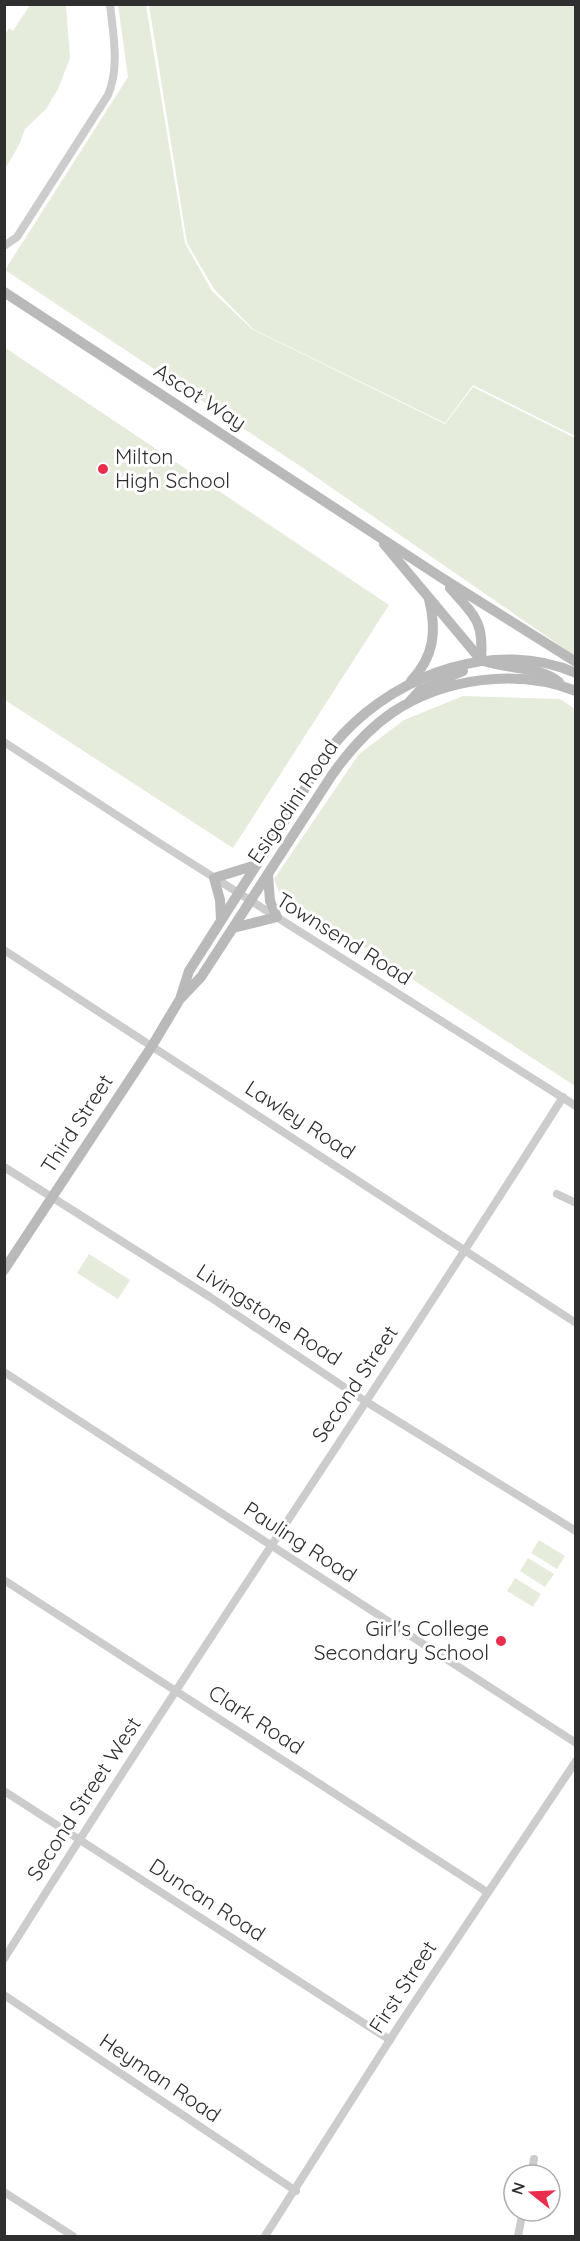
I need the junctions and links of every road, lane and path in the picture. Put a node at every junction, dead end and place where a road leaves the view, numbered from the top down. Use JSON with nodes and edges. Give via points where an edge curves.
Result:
{"nodes":[{"id":1,"x":110,"y":4,"type":"edge"},
{"id":2,"x":4,"y":246,"type":"edge"},
{"id":3,"x":4,"y":292,"type":"edge"},
{"id":4,"x":375,"y":534,"type":"junction"},
{"id":5,"x":442,"y":579,"type":"junction"},
{"id":6,"x":428,"y":597,"type":"junction"},
{"id":7,"x":481,"y":660,"type":"junction"},
{"id":8,"x":576,"y":662,"type":"edge"},
{"id":9,"x":576,"y":673,"type":"edge"},
{"id":10,"x":564,"y":686,"type":"junction"},
{"id":11,"x":404,"y":687,"type":"junction"},
{"id":12,"x":576,"y":691,"type":"edge"},
{"id":13,"x":407,"y":704,"type":"junction"},
{"id":14,"x":4,"y":742,"type":"edge"},
{"id":15,"x":256,"y":865,"type":"junction"},
{"id":16,"x":267,"y":875,"type":"junction"},
{"id":17,"x":214,"y":878,"type":"junction"},
{"id":18,"x":238,"y":893,"type":"junction"},
{"id":19,"x":251,"y":901,"type":"junction"},
{"id":20,"x":277,"y":917,"type":"junction"},
{"id":21,"x":221,"y":921,"type":"junction"},
{"id":22,"x":232,"y":928,"type":"junction"},
{"id":23,"x":4,"y":950,"type":"edge"},
{"id":24,"x":180,"y":999,"type":"junction"},
{"id":25,"x":152,"y":1046,"type":"junction"},
{"id":26,"x":563,"y":1097,"type":"junction"},
{"id":27,"x":576,"y":1106,"type":"edge"},
{"id":28,"x":4,"y":1167,"type":"edge"},
{"id":29,"x":557,"y":1194,"type":"dead end"},
{"id":30,"x":52,"y":1197,"type":"junction"},
{"id":31,"x":576,"y":1203,"type":"edge"},
{"id":32,"x":467,"y":1250,"type":"junction"},
{"id":33,"x":4,"y":1270,"type":"edge"},
{"id":34,"x":576,"y":1323,"type":"edge"},
{"id":35,"x":4,"y":1372,"type":"edge"},
{"id":36,"x":365,"y":1401,"type":"junction"},
{"id":37,"x":576,"y":1531,"type":"edge"},
{"id":38,"x":271,"y":1545,"type":"junction"},
{"id":39,"x":4,"y":1580,"type":"edge"},
{"id":40,"x":176,"y":1689,"type":"junction"},
{"id":41,"x":576,"y":1743,"type":"edge"},
{"id":42,"x":576,"y":1761,"type":"edge"},
{"id":43,"x":4,"y":1791,"type":"edge"},
{"id":44,"x":79,"y":1839,"type":"junction"},
{"id":45,"x":487,"y":1892,"type":"junction"},
{"id":46,"x":4,"y":1959,"type":"edge"},
{"id":47,"x":4,"y":1995,"type":"edge"},
{"id":48,"x":390,"y":2040,"type":"junction"},
{"id":49,"x":534,"y":2159,"type":"dead end"},
{"id":50,"x":533,"y":2163,"type":"edge"},
{"id":51,"x":296,"y":2191,"type":"junction"},
{"id":52,"x":4,"y":2192,"type":"edge"},
{"id":53,"x":73,"y":2236,"type":"edge"},
{"id":54,"x":265,"y":2236,"type":"edge"}],
"edges":[{"from":1,"to":2,"type":"street","via":[[113,84],[17,237]]},
{"from":3,"to":4,"type":"main road","name":"Ascot Way"},
{"from":4,"to":5,"type":"main road","name":"Ascot Way"},
{"from":4,"to":6,"type":"main road"},
{"from":5,"to":7,"type":"main road","via":[[480,627]]},
{"from":5,"to":8,"type":"main road","name":"Ascot Way"},
{"from":6,"to":7,"type":"main road"},
{"from":6,"to":11,"type":"main road","via":[[434,625],[431,651],[423,669]]},
{"from":7,"to":9,"type":"main road","name":"Esigodini Road","via":[[527,660]]},
{"from":7,"to":10,"type":"main road","via":[[494,666],[540,673]]},
{"from":7,"to":11,"type":"main road","name":"Esigodini Road"},
{"from":7,"to":13,"type":"main road","via":[[420,690]]},
{"from":10,"to":12,"type":"main road","name":"Esigodini Road"},
{"from":10,"to":13,"type":"main road","name":"Esigodini Road","via":[[523,678],[489,679],[440,690]]},
{"from":11,"to":15,"type":"main road","name":"Esigodini Road","via":[[381,700],[342,735]]},
{"from":13,"to":16,"type":"main road","name":"Esigodini Road","via":[[353,746]]},
{"from":14,"to":17,"type":"street","name":"Townsend Road"},
{"from":15,"to":17,"type":"main road"},
{"from":15,"to":18,"type":"main road","name":"Esigodini Road"},
{"from":16,"to":19,"type":"main road","name":"Esigodini Road"},
{"from":16,"to":20,"type":"main road","via":[[270,901]]},
{"from":17,"to":18,"type":"street","name":"Townsend Road"},
{"from":17,"to":21,"type":"main road"},
{"from":18,"to":19,"type":"street","name":"Townsend Road"},
{"from":18,"to":21,"type":"main road","name":"Third Street"},
{"from":19,"to":20,"type":"street","name":"Townsend Road"},
{"from":19,"to":22,"type":"main road","name":"Third Street"},
{"from":20,"to":22,"type":"main road"},
{"from":20,"to":26,"type":"street","name":"Townsend Road"},
{"from":21,"to":24,"type":"main road","name":"Third Street","via":[[189,971]]},
{"from":22,"to":24,"type":"main road","name":"Third Street","via":[[201,977]]},
{"from":23,"to":25,"type":"street","name":"Lawley Road"},
{"from":24,"to":25,"type":"main road","name":"Third Street"},
{"from":25,"to":30,"type":"main road","name":"Third Street"},
{"from":25,"to":32,"type":"street","name":"Lawley Road"},
{"from":26,"to":27,"type":"street","name":"Townsend Road"},
{"from":26,"to":32,"type":"street","name":"Second Street"},
{"from":28,"to":30,"type":"street","name":"Livingstone Road"},
{"from":29,"to":31,"type":"street"},
{"from":30,"to":33,"type":"main road","name":"Third Street"},
{"from":30,"to":36,"type":"street","name":"Livingstone Road"},
{"from":32,"to":34,"type":"street","name":"Lawley Road"},
{"from":32,"to":36,"type":"street","name":"Second Street"},
{"from":35,"to":38,"type":"street","name":"Pauling Road"},
{"from":36,"to":37,"type":"street","name":"Livingstone Road"},
{"from":36,"to":38,"type":"street","name":"Second Street"},
{"from":38,"to":40,"type":"street","name":"Second Street"},
{"from":38,"to":41,"type":"street","name":"Pauling Road"},
{"from":39,"to":40,"type":"street","name":"Clark Road"},
{"from":40,"to":44,"type":"street","name":"Second Street West"},
{"from":40,"to":45,"type":"street","name":"Clark Road"},
{"from":42,"to":45,"type":"street","name":"First Street"},
{"from":43,"to":44,"type":"street","name":"Duncan Road"},
{"from":44,"to":46,"type":"street","name":"Second Street West"},
{"from":44,"to":48,"type":"street","name":"Duncan Road"},
{"from":45,"to":48,"type":"street","name":"First Street"},
{"from":47,"to":51,"type":"street","name":"Heyman Road"},
{"from":48,"to":51,"type":"street","name":"First Street"},
{"from":49,"to":50,"type":"street"},
{"from":51,"to":54,"type":"street","name":"First Street"},
{"from":52,"to":53,"type":"street"}]}
